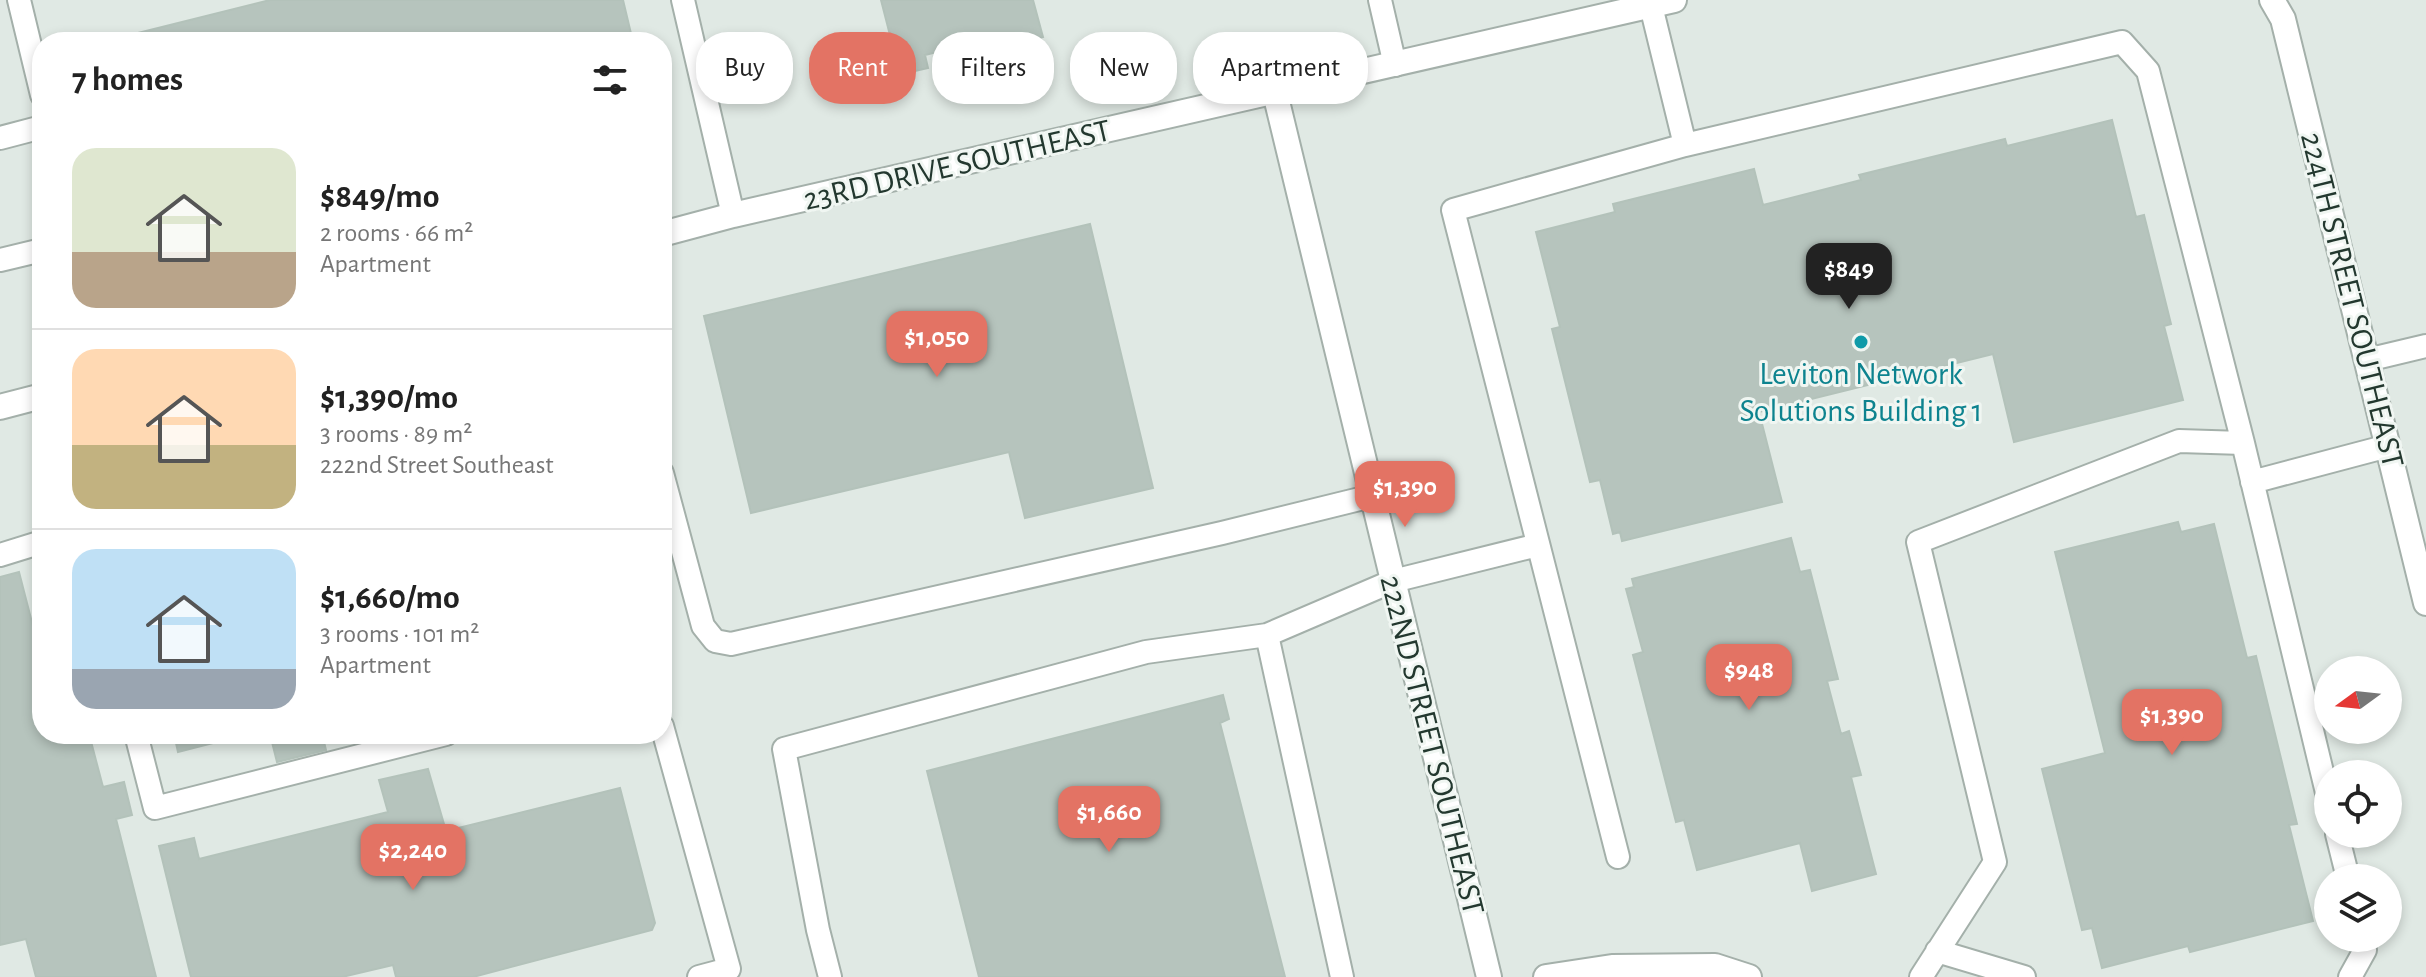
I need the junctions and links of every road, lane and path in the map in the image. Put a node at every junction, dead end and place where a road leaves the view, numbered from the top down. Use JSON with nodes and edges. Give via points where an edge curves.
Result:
{"nodes":[{"id":1,"x":19,"y":0,"type":"edge"},
{"id":2,"x":683,"y":0,"type":"edge"},
{"id":3,"x":1380,"y":0,"type":"edge"},
{"id":4,"x":2272,"y":0,"type":"edge"},
{"id":5,"x":1646,"y":4,"type":"edge"},
{"id":6,"x":32,"y":54,"type":"edge"},
{"id":7,"x":1395,"y":65,"type":"junction"},
{"id":8,"x":1368,"y":71,"type":"edge"},
{"id":9,"x":1226,"y":104,"type":"edge"},
{"id":10,"x":1278,"y":104,"type":"edge"},
{"id":11,"x":32,"y":130,"type":"edge"},
{"id":12,"x":0,"y":138,"type":"edge"},
{"id":13,"x":1685,"y":145,"type":"junction"},
{"id":14,"x":733,"y":215,"type":"junction"},
{"id":15,"x":672,"y":231,"type":"edge"},
{"id":16,"x":32,"y":252,"type":"edge"},
{"id":17,"x":0,"y":260,"type":"edge"},
{"id":18,"x":2426,"y":346,"type":"edge"},
{"id":19,"x":2367,"y":360,"type":"junction"},
{"id":20,"x":32,"y":399,"type":"edge"},
{"id":21,"x":0,"y":407,"type":"edge"},
{"id":22,"x":2243,"y":443,"type":"junction"},
{"id":23,"x":2388,"y":446,"type":"junction"},
{"id":24,"x":2252,"y":482,"type":"junction"},
{"id":25,"x":1372,"y":496,"type":"junction"},
{"id":26,"x":672,"y":510,"type":"edge"},
{"id":27,"x":32,"y":545,"type":"edge"},
{"id":28,"x":1538,"y":545,"type":"junction"},
{"id":29,"x":0,"y":555,"type":"edge"},
{"id":30,"x":1393,"y":581,"type":"junction"},
{"id":31,"x":2426,"y":603,"type":"edge"},
{"id":32,"x":1267,"y":635,"type":"junction"},
{"id":33,"x":139,"y":744,"type":"edge"},
{"id":34,"x":407,"y":744,"type":"edge"},
{"id":35,"x":667,"y":744,"type":"edge"},
{"id":36,"x":2319,"y":760,"type":"edge"},
{"id":37,"x":1618,"y":857,"type":"dead end"},
{"id":38,"x":1937,"y":951,"type":"junction"},
{"id":39,"x":2364,"y":952,"type":"edge"},
{"id":40,"x":1706,"y":971,"type":"edge"},
{"id":41,"x":699,"y":977,"type":"edge"},
{"id":42,"x":830,"y":977,"type":"edge"},
{"id":43,"x":1342,"y":977,"type":"edge"},
{"id":44,"x":1489,"y":977,"type":"edge"},
{"id":45,"x":1546,"y":977,"type":"edge"},
{"id":46,"x":1749,"y":977,"type":"edge"},
{"id":47,"x":1921,"y":977,"type":"edge"},
{"id":48,"x":2024,"y":977,"type":"edge"},
{"id":49,"x":2350,"y":977,"type":"edge"}],
"edges":[{"from":1,"to":6,"type":"lane"},
{"from":2,"to":14,"type":"lane"},
{"from":3,"to":7,"type":"lane"},
{"from":4,"to":19,"type":"street","name":"224TH STREET SOUTHEAST","via":[[2283,19]]},
{"from":5,"to":7,"type":"street","name":"23RD DRIVE SOUTHEAST"},
{"from":5,"to":13,"type":"lane"},
{"from":7,"to":8,"type":"street","name":"23RD DRIVE SOUTHEAST"},
{"from":9,"to":14,"type":"street","name":"23RD DRIVE SOUTHEAST"},
{"from":10,"to":25,"type":"street","name":"222ND STREET SOUTHEAST"},
{"from":11,"to":12,"type":"lane"},
{"from":13,"to":22,"type":"lane","via":[[2122,42],[2148,71]]},
{"from":13,"to":28,"type":"lane","via":[[1453,210]]},
{"from":14,"to":15,"type":"street","name":"23RD DRIVE SOUTHEAST"},
{"from":16,"to":17,"type":"lane"},
{"from":18,"to":19,"type":"lane"},
{"from":19,"to":23,"type":"street","name":"224TH STREET SOUTHEAST"},
{"from":20,"to":21,"type":"street"},
{"from":22,"to":24,"type":"lane"},
{"from":22,"to":38,"type":"lane","via":[[2179,441],[1918,542],[1995,862]]},
{"from":23,"to":24,"type":"lane"},
{"from":23,"to":31,"type":"street","name":"224TH STREET SOUTHEAST"},
{"from":24,"to":36,"type":"lane"},
{"from":25,"to":26,"type":"lane","via":[[731,644],[715,641],[703,626]]},
{"from":25,"to":30,"type":"street","name":"222ND STREET SOUTHEAST"},
{"from":27,"to":29,"type":"lane"},
{"from":28,"to":30,"type":"lane"},
{"from":28,"to":37,"type":"lane"},
{"from":30,"to":32,"type":"lane"},
{"from":30,"to":44,"type":"street","name":"222ND STREET SOUTHEAST"},
{"from":32,"to":42,"type":"lane","via":[[1146,652],[784,749]]},
{"from":32,"to":43,"type":"lane"},
{"from":33,"to":34,"type":"lane","via":[[155,808]]},
{"from":35,"to":41,"type":"lane","via":[[729,969]]},
{"from":38,"to":47,"type":"lane"},
{"from":38,"to":48,"type":"lane"},
{"from":39,"to":49,"type":"lane"},
{"from":40,"to":45,"type":"street","via":[[1612,967]]},
{"from":40,"to":46,"type":"street"}]}
